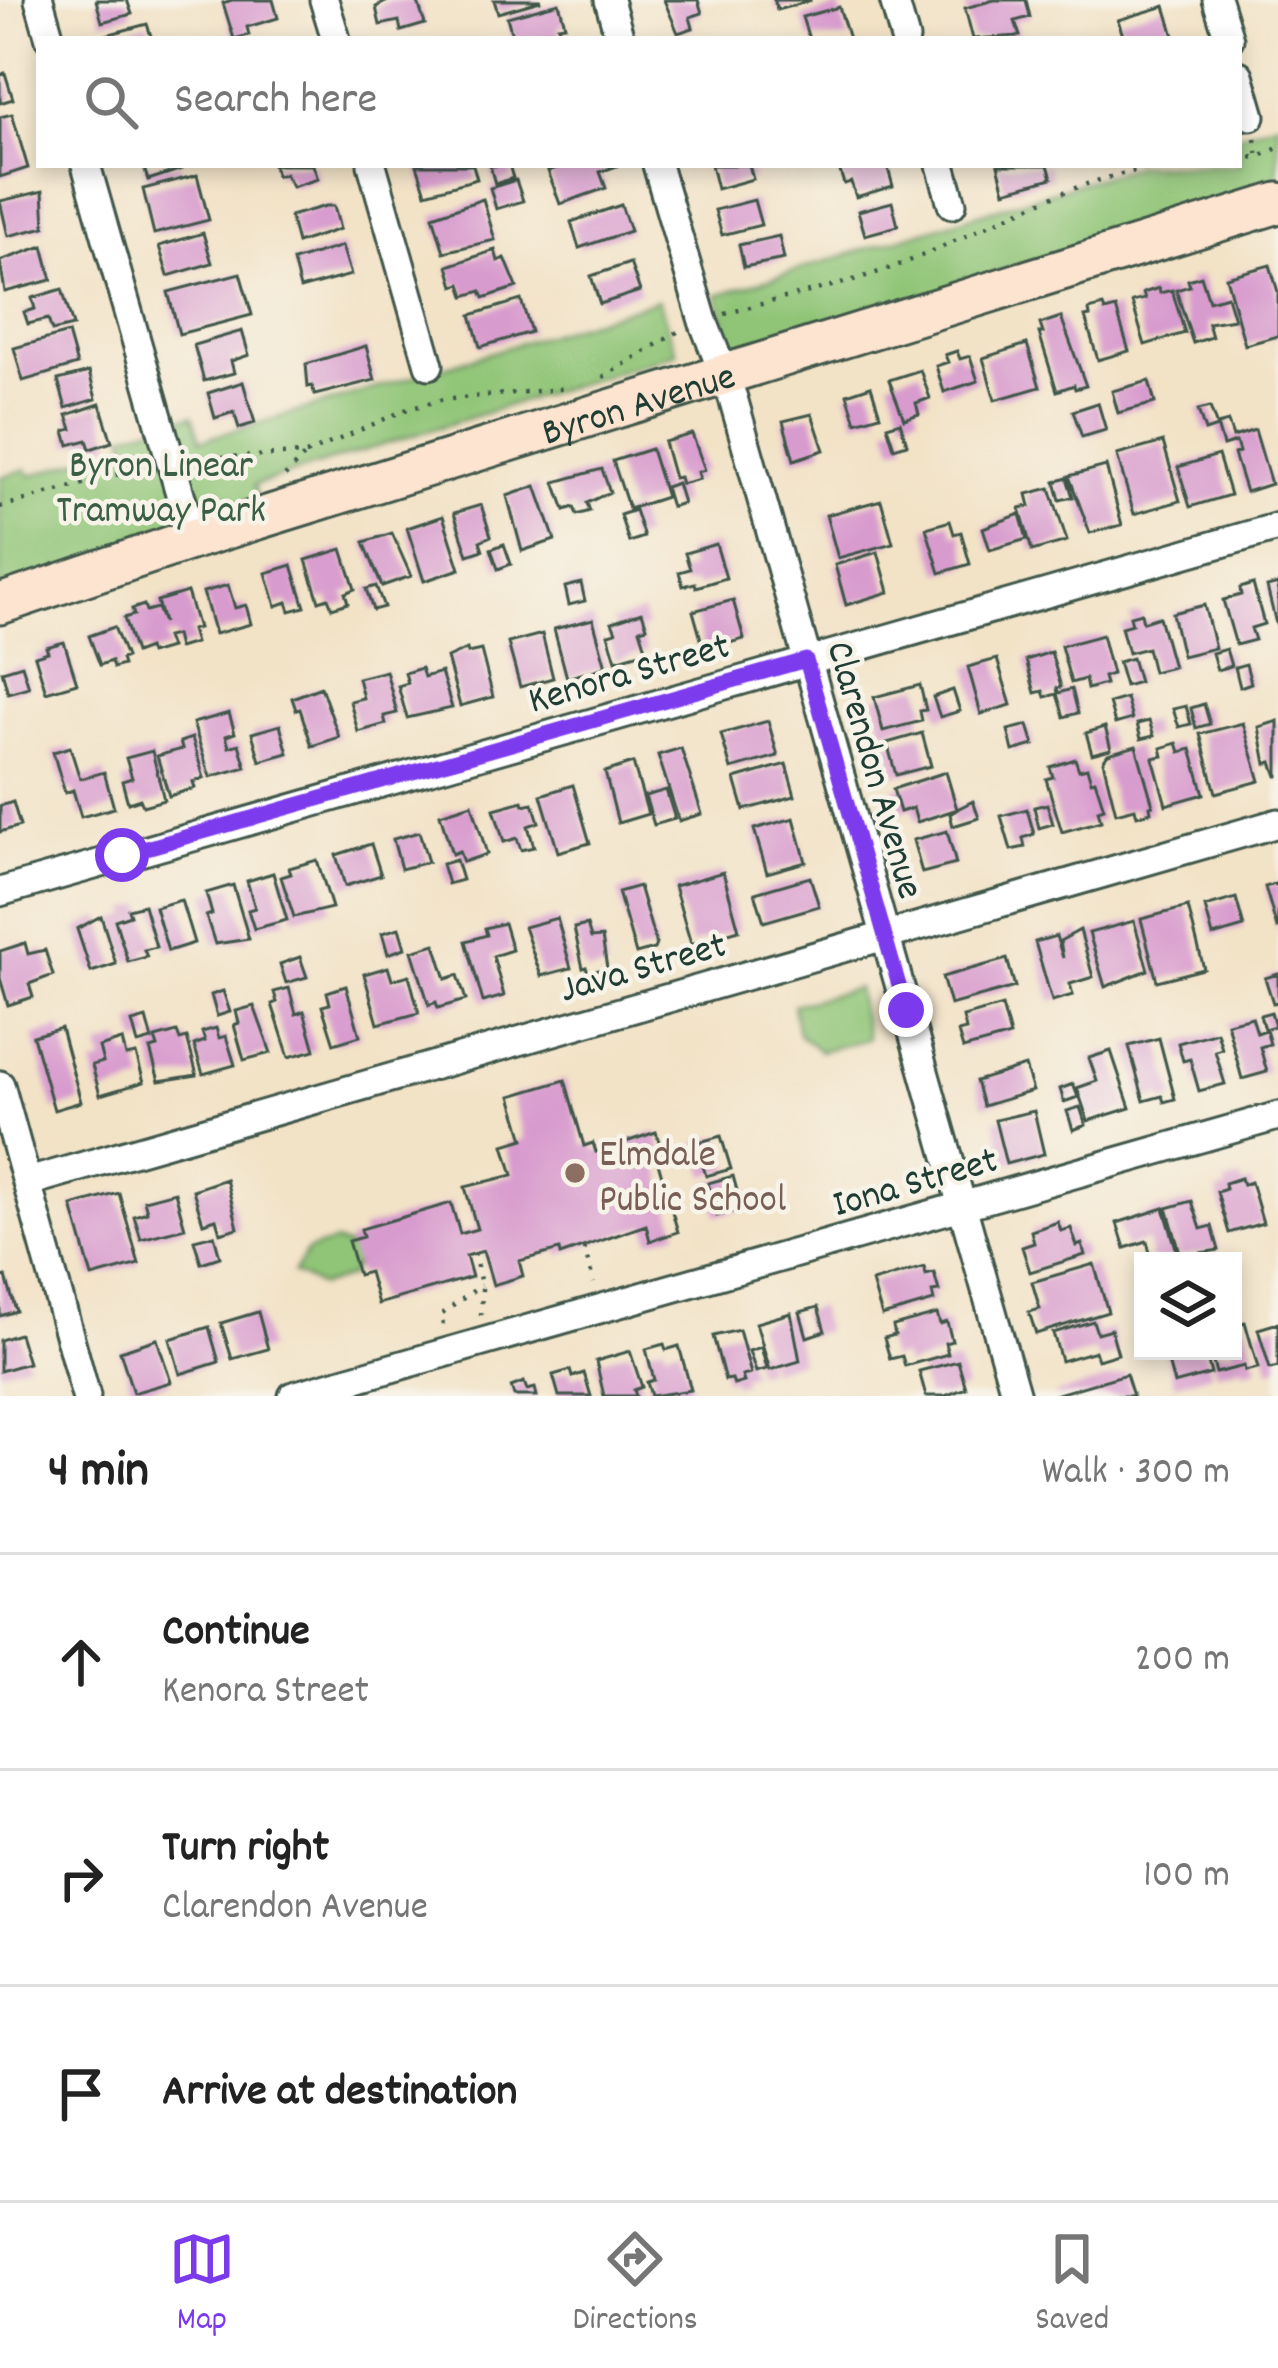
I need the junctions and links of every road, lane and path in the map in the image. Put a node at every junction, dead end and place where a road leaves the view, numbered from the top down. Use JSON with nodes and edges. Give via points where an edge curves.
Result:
{"nodes":[{"id":1,"x":39,"y":0,"type":"edge"},
{"id":2,"x":324,"y":0,"type":"edge"},
{"id":3,"x":609,"y":0,"type":"edge"},
{"id":4,"x":894,"y":0,"type":"edge"},
{"id":5,"x":1217,"y":0,"type":"edge"},
{"id":6,"x":49,"y":36,"type":"edge"},
{"id":7,"x":335,"y":36,"type":"edge"},
{"id":8,"x":619,"y":36,"type":"edge"},
{"id":9,"x":904,"y":36,"type":"edge"},
{"id":10,"x":1227,"y":36,"type":"edge"},
{"id":11,"x":1242,"y":85,"type":"edge"},
{"id":12,"x":1251,"y":116,"type":"dead end"},
{"id":13,"x":1278,"y":148,"type":"edge"},
{"id":14,"x":1242,"y":158,"type":"edge"},
{"id":15,"x":87,"y":168,"type":"edge"},
{"id":16,"x":373,"y":168,"type":"edge"},
{"id":17,"x":658,"y":168,"type":"edge"},
{"id":18,"x":942,"y":168,"type":"edge"},
{"id":19,"x":1153,"y":168,"type":"edge"},
{"id":20,"x":1278,"y":203,"type":"edge"},
{"id":21,"x":952,"y":204,"type":"dead end"},
{"id":22,"x":703,"y":321,"type":"junction"},
{"id":23,"x":429,"y":365,"type":"dead end"},
{"id":24,"x":723,"y":375,"type":"junction"},
{"id":25,"x":592,"y":382,"type":"dead end"},
{"id":26,"x":584,"y":386,"type":"dead end"},
{"id":27,"x":170,"y":462,"type":"junction"},
{"id":28,"x":0,"y":507,"type":"edge"},
{"id":29,"x":1278,"y":526,"type":"edge"},
{"id":30,"x":193,"y":539,"type":"junction"},
{"id":31,"x":0,"y":604,"type":"edge"},
{"id":32,"x":806,"y":660,"type":"junction"},
{"id":33,"x":1278,"y":823,"type":"edge"},
{"id":34,"x":0,"y":892,"type":"edge"},
{"id":35,"x":885,"y":936,"type":"junction"},
{"id":36,"x":0,"y":1085,"type":"edge"},
{"id":37,"x":1278,"y":1116,"type":"edge"},
{"id":38,"x":28,"y":1181,"type":"junction"},
{"id":39,"x":962,"y":1205,"type":"junction"},
{"id":40,"x":584,"y":1248,"type":"dead end"},
{"id":41,"x":474,"y":1253,"type":"dead end"},
{"id":42,"x":482,"y":1284,"type":"junction"},
{"id":43,"x":482,"y":1301,"type":"dead end"},
{"id":44,"x":602,"y":1308,"type":"junction"},
{"id":45,"x":446,"y":1337,"type":"dead end"},
{"id":46,"x":86,"y":1396,"type":"edge"},
{"id":47,"x":293,"y":1396,"type":"edge"},
{"id":48,"x":1016,"y":1396,"type":"edge"}],
"edges":[{"from":1,"to":6,"type":"street"},
{"from":2,"to":7,"type":"street"},
{"from":3,"to":8,"type":"street"},
{"from":4,"to":9,"type":"street"},
{"from":5,"to":10,"type":"street"},
{"from":11,"to":12,"type":"street"},
{"from":13,"to":14,"type":"path"},
{"from":15,"to":27,"type":"street"},
{"from":16,"to":23,"type":"street"},
{"from":17,"to":22,"type":"street","name":"Clarendon Avenue"},
{"from":18,"to":21,"type":"street"},
{"from":19,"to":22,"type":"path","via":[[1105,175],[920,257]]},
{"from":20,"to":24,"type":"street","name":"Byron Avenue"},
{"from":22,"to":24,"type":"street","name":"Clarendon Avenue"},
{"from":22,"to":25,"type":"path"},
{"from":24,"to":30,"type":"street","name":"Byron Avenue"},
{"from":24,"to":32,"type":"street","name":"Clarendon Avenue"},
{"from":26,"to":27,"type":"path","via":[[440,400],[306,454]]},
{"from":27,"to":28,"type":"path"},
{"from":27,"to":30,"type":"street"},
{"from":29,"to":32,"type":"street","name":"Kenora Street"},
{"from":30,"to":31,"type":"street","name":"Byron Avenue"},
{"from":32,"to":34,"type":"street","name":"Kenora Street"},
{"from":32,"to":35,"type":"street","name":"Clarendon Avenue"},
{"from":33,"to":35,"type":"street","name":"Java Street"},
{"from":35,"to":38,"type":"street","name":"Java Street"},
{"from":35,"to":39,"type":"street","name":"Clarendon Avenue"},
{"from":36,"to":38,"type":"street"},
{"from":37,"to":39,"type":"street","name":"Iona Street"},
{"from":38,"to":46,"type":"street"},
{"from":39,"to":44,"type":"street","name":"Iona Street"},
{"from":39,"to":48,"type":"street","name":"Clarendon Avenue"},
{"from":40,"to":44,"type":"path"},
{"from":41,"to":42,"type":"path"},
{"from":42,"to":43,"type":"path"},
{"from":42,"to":45,"type":"path","via":[[441,1315]]},
{"from":44,"to":47,"type":"street","name":"Iona Street"}]}
